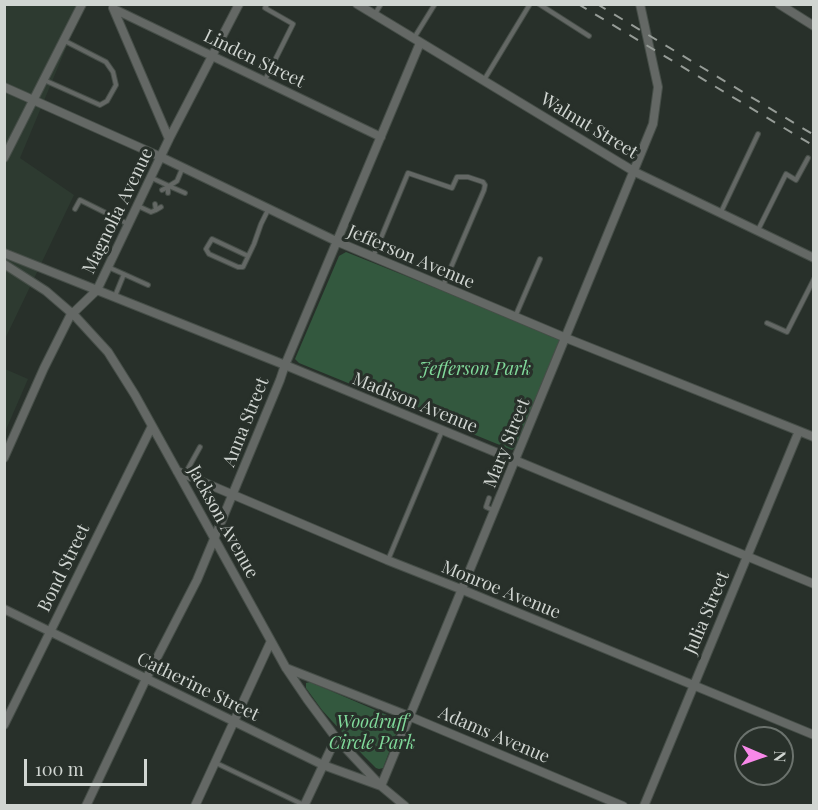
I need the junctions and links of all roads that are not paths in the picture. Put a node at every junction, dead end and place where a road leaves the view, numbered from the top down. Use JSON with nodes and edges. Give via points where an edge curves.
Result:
{"nodes":[{"id":1,"x":82,"y":4,"type":"edge"},
{"id":2,"x":239,"y":4,"type":"edge"},
{"id":3,"x":267,"y":4,"type":"edge"},
{"id":4,"x":357,"y":4,"type":"edge"},
{"id":5,"x":381,"y":4,"type":"edge"},
{"id":6,"x":435,"y":4,"type":"edge"},
{"id":7,"x":531,"y":4,"type":"edge"},
{"id":8,"x":539,"y":4,"type":"edge"},
{"id":9,"x":640,"y":4,"type":"edge"},
{"id":10,"x":779,"y":4,"type":"edge"},
{"id":11,"x":113,"y":7,"type":"edge"},
{"id":12,"x":374,"y":15,"type":"junction"},
{"id":13,"x":813,"y":26,"type":"edge"},
{"id":14,"x":589,"y":36,"type":"dead end"},
{"id":15,"x":64,"y":41,"type":"junction"},
{"id":16,"x":417,"y":41,"type":"junction"},
{"id":17,"x":213,"y":56,"type":"junction"},
{"id":18,"x":44,"y":80,"type":"junction"},
{"id":19,"x":484,"y":81,"type":"junction"},
{"id":20,"x":265,"y":82,"type":"junction"},
{"id":21,"x":4,"y":87,"type":"edge"},
{"id":22,"x":34,"y":100,"type":"junction"},
{"id":23,"x":758,"y":134,"type":"dead end"},
{"id":24,"x":381,"y":137,"type":"junction"},
{"id":25,"x":169,"y":139,"type":"junction"},
{"id":26,"x":161,"y":157,"type":"junction"},
{"id":27,"x":4,"y":158,"type":"edge"},
{"id":28,"x":808,"y":158,"type":"dead end"},
{"id":29,"x":183,"y":168,"type":"junction"},
{"id":30,"x":635,"y":172,"type":"junction"},
{"id":31,"x":152,"y":178,"type":"junction"},
{"id":32,"x":169,"y":186,"type":"junction"},
{"id":33,"x":162,"y":190,"type":"dead end"},
{"id":34,"x":168,"y":193,"type":"dead end"},
{"id":35,"x":185,"y":193,"type":"dead end"},
{"id":36,"x":155,"y":204,"type":"dead end"},
{"id":37,"x":138,"y":206,"type":"junction"},
{"id":38,"x":161,"y":207,"type":"dead end"},
{"id":39,"x":75,"y":209,"type":"dead end"},
{"id":40,"x":156,"y":210,"type":"junction"},
{"id":41,"x":268,"y":210,"type":"junction"},
{"id":42,"x":721,"y":213,"type":"junction"},
{"id":43,"x":128,"y":224,"type":"junction"},
{"id":44,"x":758,"y":231,"type":"junction"},
{"id":45,"x":338,"y":242,"type":"junction"},
{"id":46,"x":4,"y":253,"type":"edge"},
{"id":47,"x":248,"y":256,"type":"junction"},
{"id":48,"x":373,"y":257,"type":"junction"},
{"id":49,"x":813,"y":258,"type":"edge"},
{"id":50,"x":540,"y":260,"type":"dead end"},
{"id":51,"x":4,"y":264,"type":"edge"},
{"id":52,"x":108,"y":267,"type":"junction"},
{"id":53,"x":124,"y":274,"type":"junction"},
{"id":54,"x":813,"y":279,"type":"edge"},
{"id":55,"x":148,"y":285,"type":"dead end"},
{"id":56,"x":442,"y":286,"type":"junction"},
{"id":57,"x":97,"y":290,"type":"junction"},
{"id":58,"x":115,"y":297,"type":"junction"},
{"id":59,"x":72,"y":313,"type":"junction"},
{"id":60,"x":516,"y":316,"type":"junction"},
{"id":61,"x":767,"y":323,"type":"dead end"},
{"id":62,"x":566,"y":338,"type":"junction"},
{"id":63,"x":285,"y":365,"type":"junction"},
{"id":64,"x":152,"y":426,"type":"junction"},
{"id":65,"x":443,"y":431,"type":"junction"},
{"id":66,"x":799,"y":431,"type":"junction"},
{"id":67,"x":813,"y":437,"type":"edge"},
{"id":68,"x":200,"y":447,"type":"dead end"},
{"id":69,"x":4,"y":458,"type":"edge"},
{"id":70,"x":516,"y":461,"type":"junction"},
{"id":71,"x":181,"y":473,"type":"junction"},
{"id":72,"x":232,"y":495,"type":"junction"},
{"id":73,"x":489,"y":498,"type":"dead end"},
{"id":74,"x":495,"y":511,"type":"junction"},
{"id":75,"x":214,"y":538,"type":"junction"},
{"id":76,"x":747,"y":556,"type":"junction"},
{"id":77,"x":387,"y":560,"type":"junction"},
{"id":78,"x":813,"y":584,"type":"edge"},
{"id":79,"x":463,"y":590,"type":"junction"},
{"id":80,"x":4,"y":609,"type":"edge"},
{"id":81,"x":50,"y":630,"type":"junction"},
{"id":82,"x":271,"y":641,"type":"junction"},
{"id":83,"x":286,"y":668,"type":"junction"},
{"id":84,"x":146,"y":679,"type":"junction"},
{"id":85,"x":693,"y":686,"type":"junction"},
{"id":86,"x":411,"y":717,"type":"junction"},
{"id":87,"x":235,"y":722,"type":"junction"},
{"id":88,"x":4,"y":725,"type":"edge"},
{"id":89,"x":813,"y":735,"type":"edge"},
{"id":90,"x":336,"y":738,"type":"junction"},
{"id":91,"x":216,"y":763,"type":"junction"},
{"id":92,"x":323,"y":765,"type":"junction"},
{"id":93,"x":381,"y":786,"type":"junction"},
{"id":94,"x":304,"y":805,"type":"edge"},
{"id":95,"x":86,"y":806,"type":"edge"},
{"id":96,"x":195,"y":806,"type":"edge"},
{"id":97,"x":405,"y":806,"type":"edge"},
{"id":98,"x":623,"y":806,"type":"edge"},
{"id":99,"x":644,"y":806,"type":"edge"}],
"edges":[{"from":1,"to":15,"type":"street"},
{"from":2,"to":17,"type":"street","name":"Magnolia Avenue"},
{"from":3,"to":20,"type":"lane","via":[[265,8],[292,24]]},
{"from":4,"to":12,"type":"street","name":"Walnut Street"},
{"from":5,"to":12,"type":"lane"},
{"from":6,"to":16,"type":"lane"},
{"from":7,"to":19,"type":"lane"},
{"from":8,"to":14,"type":"lane"},
{"from":9,"to":30,"type":"street","name":"Mary Street","via":[[658,87],[653,124]]},
{"from":10,"to":13,"type":"street"},
{"from":11,"to":17,"type":"street","name":"Linden Street"},
{"from":11,"to":25,"type":"street"},
{"from":12,"to":16,"type":"street","name":"Walnut Street"},
{"from":15,"to":18,"type":"street"},
{"from":15,"to":18,"type":"lane","via":[[106,62],[116,85],[100,105]]},
{"from":16,"to":19,"type":"street","name":"Walnut Street"},
{"from":16,"to":24,"type":"street","name":"Anna Street"},
{"from":17,"to":20,"type":"street","name":"Linden Street"},
{"from":17,"to":25,"type":"street","name":"Magnolia Avenue"},
{"from":18,"to":22,"type":"street"},
{"from":19,"to":30,"type":"street","name":"Walnut Street"},
{"from":20,"to":24,"type":"street","name":"Linden Street"},
{"from":21,"to":22,"type":"street","name":"Jefferson Avenue"},
{"from":22,"to":26,"type":"street","name":"Jefferson Avenue"},
{"from":22,"to":27,"type":"street"},
{"from":23,"to":42,"type":"lane"},
{"from":24,"to":45,"type":"street","name":"Anna Street"},
{"from":25,"to":26,"type":"street","name":"Magnolia Avenue"},
{"from":26,"to":29,"type":"street","name":"Jefferson Avenue"},
{"from":26,"to":31,"type":"street","name":"Magnolia Avenue"},
{"from":28,"to":44,"type":"lane","via":[[796,180],[786,174]]},
{"from":29,"to":32,"type":"lane","via":[[177,181]]},
{"from":29,"to":41,"type":"street","name":"Jefferson Avenue"},
{"from":30,"to":42,"type":"street","name":"Walnut Street"},
{"from":30,"to":62,"type":"street","name":"Mary Street"},
{"from":31,"to":32,"type":"lane"},
{"from":31,"to":37,"type":"street","name":"Magnolia Avenue"},
{"from":32,"to":33,"type":"lane"},
{"from":32,"to":34,"type":"lane"},
{"from":32,"to":35,"type":"lane"},
{"from":36,"to":40,"type":"lane"},
{"from":37,"to":40,"type":"lane","via":[[151,212]]},
{"from":37,"to":43,"type":"street","name":"Magnolia Avenue"},
{"from":38,"to":40,"type":"lane"},
{"from":39,"to":43,"type":"lane","via":[[80,200]]},
{"from":41,"to":45,"type":"street","name":"Jefferson Avenue"},
{"from":41,"to":47,"type":"lane"},
{"from":42,"to":44,"type":"street","name":"Walnut Street"},
{"from":43,"to":52,"type":"street","name":"Magnolia Avenue"},
{"from":44,"to":49,"type":"street","name":"Walnut Street"},
{"from":45,"to":48,"type":"street","name":"Jefferson Avenue"},
{"from":45,"to":63,"type":"street","name":"Anna Street"},
{"from":46,"to":57,"type":"street","name":"Madison Avenue"},
{"from":47,"to":47,"type":"lane","via":[[241,268],[208,254],[207,249],[212,239]]},
{"from":48,"to":56,"type":"street","name":"Jefferson Avenue"},
{"from":48,"to":56,"type":"lane","via":[[408,173],[452,188],[457,177],[483,183],[484,190]]},
{"from":50,"to":60,"type":"lane"},
{"from":51,"to":59,"type":"street","name":"Jackson Avenue"},
{"from":52,"to":53,"type":"lane"},
{"from":52,"to":57,"type":"street","name":"Magnolia Avenue"},
{"from":53,"to":55,"type":"lane"},
{"from":53,"to":58,"type":"lane"},
{"from":54,"to":61,"type":"lane","via":[[787,332]]},
{"from":56,"to":60,"type":"street","name":"Jefferson Avenue"},
{"from":57,"to":58,"type":"street","name":"Madison Avenue"},
{"from":57,"to":59,"type":"street","name":"Magnolia Avenue"},
{"from":58,"to":63,"type":"street","name":"Madison Avenue"},
{"from":59,"to":64,"type":"street","name":"Jackson Avenue","via":[[108,352]]},
{"from":59,"to":69,"type":"street","name":"Magnolia Avenue"},
{"from":60,"to":62,"type":"street","name":"Jefferson Avenue"},
{"from":62,"to":66,"type":"street","name":"Jefferson Avenue"},
{"from":62,"to":70,"type":"street","name":"Mary Street"},
{"from":63,"to":65,"type":"street","name":"Madison Avenue"},
{"from":63,"to":72,"type":"street","name":"Anna Street"},
{"from":64,"to":71,"type":"street","name":"Jackson Avenue"},
{"from":64,"to":81,"type":"street","name":"Bond Street"},
{"from":65,"to":70,"type":"street","name":"Madison Avenue"},
{"from":65,"to":77,"type":"lane"},
{"from":66,"to":67,"type":"street","name":"Jefferson Avenue"},
{"from":66,"to":76,"type":"street","name":"Julia Street"},
{"from":68,"to":71,"type":"lane"},
{"from":70,"to":74,"type":"street","name":"Mary Street"},
{"from":70,"to":76,"type":"street","name":"Madison Avenue"},
{"from":71,"to":72,"type":"street","name":"Monroe Avenue"},
{"from":71,"to":75,"type":"street","name":"Jackson Avenue"},
{"from":72,"to":75,"type":"street","name":"Anna Street"},
{"from":72,"to":77,"type":"street","name":"Monroe Avenue"},
{"from":73,"to":74,"type":"lane","via":[[486,507]]},
{"from":74,"to":79,"type":"street","name":"Mary Street"},
{"from":75,"to":82,"type":"street","name":"Jackson Avenue"},
{"from":75,"to":84,"type":"street","name":"Anna Street"},
{"from":76,"to":78,"type":"street","name":"Madison Avenue"},
{"from":76,"to":85,"type":"street","name":"Julia Street"},
{"from":77,"to":79,"type":"street","name":"Monroe Avenue"},
{"from":79,"to":85,"type":"street","name":"Monroe Avenue"},
{"from":79,"to":86,"type":"street","name":"Mary Street"},
{"from":80,"to":81,"type":"street","name":"Catherine Street"},
{"from":81,"to":84,"type":"street","name":"Catherine Street"},
{"from":81,"to":88,"type":"street","name":"Bond Street"},
{"from":82,"to":83,"type":"street","name":"Jackson Avenue"},
{"from":82,"to":87,"type":"street"},
{"from":83,"to":86,"type":"street","name":"Adams Avenue"},
{"from":83,"to":90,"type":"street","name":"Jackson Avenue"},
{"from":84,"to":87,"type":"street","name":"Catherine Street"},
{"from":84,"to":95,"type":"street","name":"Anna Street"},
{"from":85,"to":89,"type":"street","name":"Monroe Avenue"},
{"from":85,"to":99,"type":"street","name":"Julia Street"},
{"from":86,"to":93,"type":"street","name":"Mary Street"},
{"from":86,"to":98,"type":"street","name":"Adams Avenue"},
{"from":87,"to":91,"type":"street"},
{"from":87,"to":92,"type":"street","name":"Catherine Street"},
{"from":90,"to":92,"type":"street"},
{"from":90,"to":93,"type":"street","name":"Jackson Avenue"},
{"from":91,"to":94,"type":"lane"},
{"from":91,"to":96,"type":"street"},
{"from":92,"to":93,"type":"street","name":"Catherine Street"},
{"from":92,"to":94,"type":"street"},
{"from":93,"to":97,"type":"street","name":"Jackson Avenue"}]}
